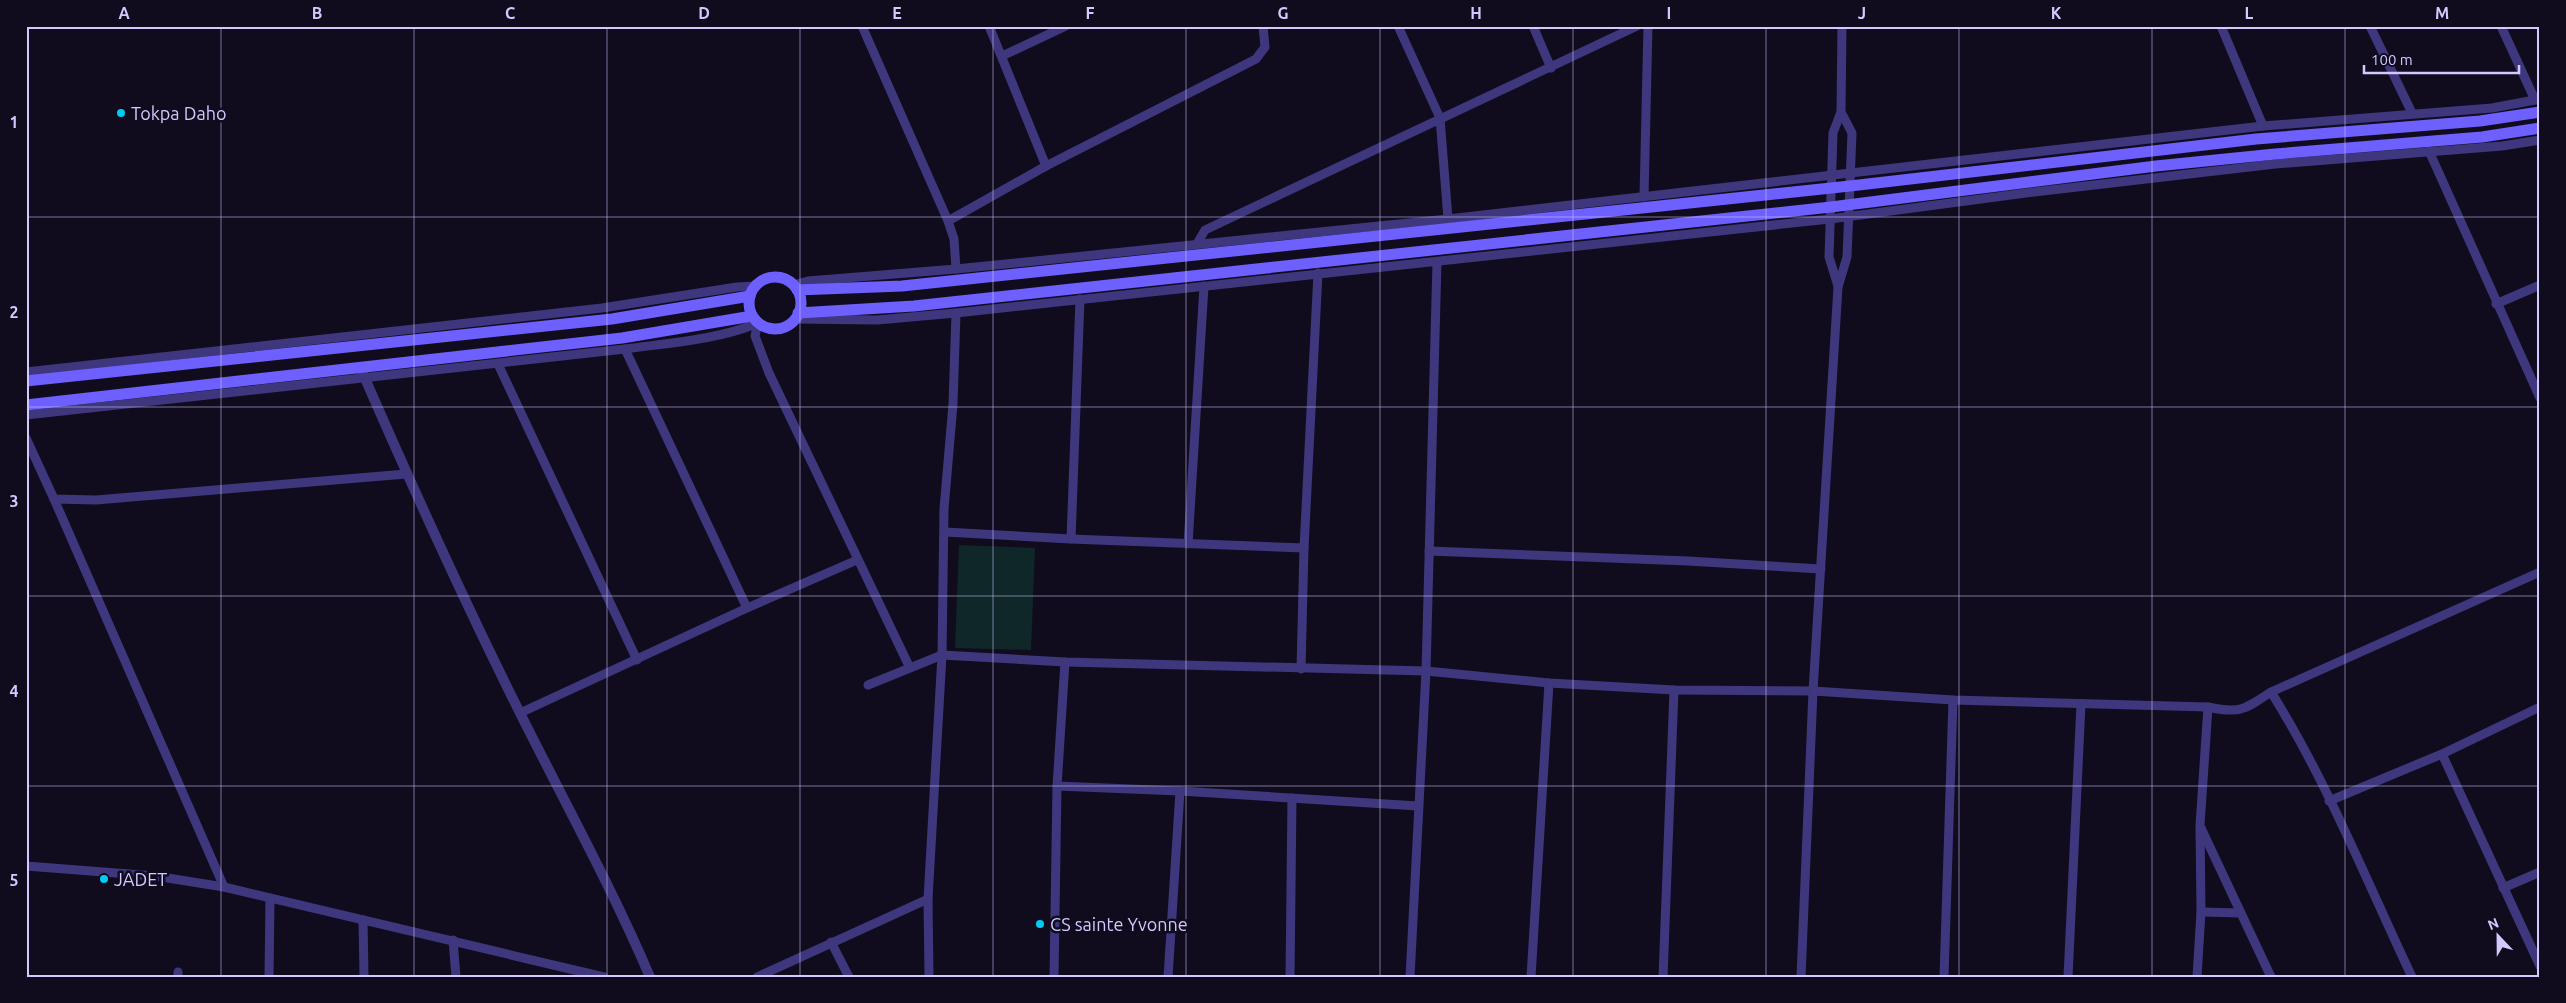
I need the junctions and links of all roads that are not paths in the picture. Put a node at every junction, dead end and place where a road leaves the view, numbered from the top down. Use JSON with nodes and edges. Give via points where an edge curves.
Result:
{"nodes":[{"id":1,"x":862,"y":26,"type":"edge"},
{"id":2,"x":990,"y":26,"type":"edge"},
{"id":3,"x":1066,"y":26,"type":"edge"},
{"id":4,"x":1263,"y":26,"type":"edge"},
{"id":5,"x":1398,"y":26,"type":"edge"},
{"id":6,"x":1533,"y":26,"type":"edge"},
{"id":7,"x":1637,"y":26,"type":"edge"},
{"id":8,"x":1648,"y":26,"type":"edge"},
{"id":9,"x":1842,"y":26,"type":"edge"},
{"id":10,"x":2221,"y":26,"type":"edge"},
{"id":11,"x":2370,"y":26,"type":"edge"},
{"id":12,"x":2501,"y":26,"type":"edge"},
{"id":13,"x":1002,"y":56,"type":"junction"},
{"id":14,"x":1551,"y":68,"type":"junction"},
{"id":15,"x":2537,"y":100,"type":"edge"},
{"id":16,"x":1841,"y":112,"type":"junction"},
{"id":17,"x":2412,"y":112,"type":"junction"},
{"id":18,"x":2540,"y":112,"type":"edge"},
{"id":19,"x":1440,"y":118,"type":"junction"},
{"id":20,"x":2263,"y":126,"type":"junction"},
{"id":21,"x":2540,"y":128,"type":"edge"},
{"id":22,"x":2540,"y":140,"type":"edge"},
{"id":23,"x":2429,"y":151,"type":"junction"},
{"id":24,"x":1046,"y":166,"type":"junction"},
{"id":25,"x":1850,"y":174,"type":"junction"},
{"id":26,"x":1831,"y":182,"type":"junction"},
{"id":27,"x":1850,"y":186,"type":"junction"},
{"id":28,"x":1644,"y":197,"type":"junction"},
{"id":29,"x":1831,"y":207,"type":"junction"},
{"id":30,"x":1849,"y":211,"type":"junction"},
{"id":31,"x":1448,"y":218,"type":"junction"},
{"id":32,"x":1830,"y":220,"type":"junction"},
{"id":33,"x":948,"y":221,"type":"junction"},
{"id":34,"x":1198,"y":242,"type":"junction"},
{"id":35,"x":1437,"y":262,"type":"junction"},
{"id":36,"x":956,"y":269,"type":"junction"},
{"id":37,"x":1318,"y":273,"type":"junction"},
{"id":38,"x":2540,"y":285,"type":"edge"},
{"id":39,"x":1204,"y":286,"type":"junction"},
{"id":40,"x":1838,"y":287,"type":"junction"},
{"id":41,"x":796,"y":288,"type":"junction"},
{"id":42,"x":752,"y":291,"type":"junction"},
{"id":43,"x":1080,"y":299,"type":"junction"},
{"id":44,"x":2496,"y":304,"type":"junction"},
{"id":45,"x":956,"y":313,"type":"junction"},
{"id":46,"x":797,"y":316,"type":"junction"},
{"id":47,"x":755,"y":320,"type":"junction"},
{"id":48,"x":625,"y":349,"type":"junction"},
{"id":49,"x":498,"y":364,"type":"junction"},
{"id":50,"x":360,"y":367,"type":"junction"},
{"id":51,"x":26,"y":372,"type":"edge"},
{"id":52,"x":365,"y":379,"type":"junction"},
{"id":53,"x":26,"y":381,"type":"edge"},
{"id":54,"x":2540,"y":398,"type":"edge"},
{"id":55,"x":26,"y":405,"type":"edge"},
{"id":56,"x":26,"y":415,"type":"edge"},
{"id":57,"x":26,"y":438,"type":"edge"},
{"id":58,"x":406,"y":474,"type":"junction"},
{"id":59,"x":54,"y":499,"type":"junction"},
{"id":60,"x":944,"y":532,"type":"junction"},
{"id":61,"x":1071,"y":540,"type":"junction"},
{"id":62,"x":1188,"y":544,"type":"junction"},
{"id":63,"x":1304,"y":548,"type":"junction"},
{"id":64,"x":1429,"y":551,"type":"junction"},
{"id":65,"x":857,"y":560,"type":"junction"},
{"id":66,"x":1821,"y":569,"type":"junction"},
{"id":67,"x":2540,"y":572,"type":"edge"},
{"id":68,"x":747,"y":608,"type":"junction"},
{"id":69,"x":942,"y":655,"type":"junction"},
{"id":70,"x":637,"y":660,"type":"junction"},
{"id":71,"x":1065,"y":662,"type":"junction"},
{"id":72,"x":909,"y":666,"type":"junction"},
{"id":73,"x":1301,"y":669,"type":"junction"},
{"id":74,"x":1426,"y":671,"type":"junction"},
{"id":75,"x":1549,"y":683,"type":"junction"},
{"id":76,"x":868,"y":685,"type":"dead end"},
{"id":77,"x":1674,"y":690,"type":"junction"},
{"id":78,"x":1813,"y":691,"type":"junction"},
{"id":79,"x":2270,"y":692,"type":"junction"},
{"id":80,"x":1953,"y":700,"type":"junction"},
{"id":81,"x":2081,"y":704,"type":"junction"},
{"id":82,"x":2540,"y":706,"type":"edge"},
{"id":83,"x":2208,"y":707,"type":"junction"},
{"id":84,"x":520,"y":713,"type":"junction"},
{"id":85,"x":2442,"y":754,"type":"junction"},
{"id":86,"x":1057,"y":786,"type":"junction"},
{"id":87,"x":1180,"y":791,"type":"junction"},
{"id":88,"x":1292,"y":798,"type":"junction"},
{"id":89,"x":2329,"y":800,"type":"junction"},
{"id":90,"x":1418,"y":806,"type":"junction"},
{"id":91,"x":2200,"y":825,"type":"junction"},
{"id":92,"x":26,"y":866,"type":"edge"},
{"id":93,"x":2540,"y":872,"type":"edge"},
{"id":94,"x":224,"y":886,"type":"junction"},
{"id":95,"x":2503,"y":888,"type":"junction"},
{"id":96,"x":270,"y":898,"type":"junction"},
{"id":97,"x":928,"y":900,"type":"junction"},
{"id":98,"x":2201,"y":912,"type":"junction"},
{"id":99,"x":2241,"y":913,"type":"junction"},
{"id":100,"x":363,"y":920,"type":"junction"},
{"id":101,"x":453,"y":940,"type":"junction"},
{"id":102,"x":831,"y":942,"type":"junction"},
{"id":103,"x":2540,"y":966,"type":"edge"},
{"id":104,"x":269,"y":977,"type":"edge"},
{"id":105,"x":364,"y":977,"type":"edge"},
{"id":106,"x":456,"y":977,"type":"edge"},
{"id":107,"x":604,"y":977,"type":"edge"},
{"id":108,"x":650,"y":977,"type":"edge"},
{"id":109,"x":757,"y":977,"type":"edge"},
{"id":110,"x":849,"y":977,"type":"edge"},
{"id":111,"x":929,"y":977,"type":"edge"},
{"id":112,"x":1054,"y":977,"type":"edge"},
{"id":113,"x":1168,"y":977,"type":"edge"},
{"id":114,"x":1290,"y":977,"type":"edge"},
{"id":115,"x":1410,"y":977,"type":"edge"},
{"id":116,"x":1531,"y":977,"type":"edge"},
{"id":117,"x":1663,"y":977,"type":"edge"},
{"id":118,"x":1801,"y":977,"type":"edge"},
{"id":119,"x":1944,"y":977,"type":"edge"},
{"id":120,"x":2068,"y":977,"type":"edge"},
{"id":121,"x":2197,"y":977,"type":"edge"},
{"id":122,"x":2271,"y":977,"type":"edge"},
{"id":123,"x":2412,"y":977,"type":"edge"}],
"edges":[{"from":1,"to":33,"type":"street"},
{"from":2,"to":13,"type":"street"},
{"from":3,"to":13,"type":"street"},
{"from":4,"to":24,"type":"street","via":[[1265,47],[1256,59]]},
{"from":5,"to":19,"type":"street"},
{"from":6,"to":14,"type":"street"},
{"from":7,"to":14,"type":"street"},
{"from":8,"to":28,"type":"street"},
{"from":9,"to":16,"type":"street"},
{"from":10,"to":20,"type":"street"},
{"from":11,"to":17,"type":"street"},
{"from":12,"to":15,"type":"street"},
{"from":13,"to":24,"type":"street"},
{"from":14,"to":19,"type":"street"},
{"from":15,"to":17,"type":"street","via":[[2492,108]]},
{"from":16,"to":25,"type":"street","via":[[1852,133]]},
{"from":16,"to":26,"type":"street","via":[[1833,133]]},
{"from":17,"to":20,"type":"street"},
{"from":18,"to":27,"type":"main road","via":[[2256,139]]},
{"from":19,"to":31,"type":"street"},
{"from":19,"to":34,"type":"street","via":[[1205,230]]},
{"from":20,"to":25,"type":"street"},
{"from":21,"to":30,"type":"main road","via":[[2482,137],[2166,165]]},
{"from":22,"to":23,"type":"street"},
{"from":23,"to":30,"type":"street"},
{"from":23,"to":44,"type":"street"},
{"from":24,"to":33,"type":"street"},
{"from":25,"to":26,"type":"street"},
{"from":25,"to":27,"type":"street"},
{"from":26,"to":27,"type":"main road"},
{"from":26,"to":28,"type":"street"},
{"from":26,"to":29,"type":"street"},
{"from":26,"to":41,"type":"main road","via":[[902,286]]},
{"from":27,"to":30,"type":"street"},
{"from":28,"to":31,"type":"street"},
{"from":29,"to":30,"type":"main road"},
{"from":29,"to":32,"type":"street"},
{"from":29,"to":46,"type":"main road"},
{"from":30,"to":32,"type":"street"},
{"from":30,"to":40,"type":"street","via":[[1847,257]]},
{"from":31,"to":34,"type":"street"},
{"from":32,"to":35,"type":"street"},
{"from":32,"to":40,"type":"street","via":[[1829,257]]},
{"from":33,"to":36,"type":"street","via":[[954,239]]},
{"from":34,"to":36,"type":"street"},
{"from":35,"to":37,"type":"street"},
{"from":35,"to":64,"type":"street"},
{"from":36,"to":41,"type":"street","via":[[808,281]]},
{"from":37,"to":39,"type":"street"},
{"from":37,"to":63,"type":"street"},
{"from":38,"to":44,"type":"street"},
{"from":39,"to":43,"type":"street"},
{"from":39,"to":62,"type":"street"},
{"from":40,"to":66,"type":"street"},
{"from":41,"to":42,"type":"main road","via":[[785,279],[774,277],[763,280]]},
{"from":41,"to":46,"type":"main road","via":[[800,299]]},
{"from":42,"to":47,"type":"main road","via":[[749,306]]},
{"from":42,"to":51,"type":"street","via":[[736,287],[602,308]]},
{"from":42,"to":53,"type":"main road","via":[[612,319]]},
{"from":43,"to":45,"type":"street"},
{"from":43,"to":61,"type":"street"},
{"from":44,"to":54,"type":"street"},
{"from":45,"to":46,"type":"street","via":[[877,320]]},
{"from":45,"to":60,"type":"street"},
{"from":46,"to":47,"type":"main road","via":[[786,326],[774,329]]},
{"from":47,"to":48,"type":"street","via":[[745,328]]},
{"from":47,"to":50,"type":"main road"},
{"from":47,"to":65,"type":"street","via":[[755,336],[769,373]]},
{"from":48,"to":49,"type":"street"},
{"from":48,"to":68,"type":"street"},
{"from":49,"to":52,"type":"street"},
{"from":49,"to":70,"type":"street"},
{"from":50,"to":52,"type":"street"},
{"from":50,"to":55,"type":"main road"},
{"from":52,"to":56,"type":"street"},
{"from":52,"to":58,"type":"street"},
{"from":57,"to":59,"type":"street"},
{"from":58,"to":59,"type":"street","via":[[96,500]]},
{"from":58,"to":84,"type":"street"},
{"from":59,"to":94,"type":"street"},
{"from":60,"to":61,"type":"street"},
{"from":60,"to":69,"type":"street"},
{"from":61,"to":62,"type":"street"},
{"from":62,"to":63,"type":"street"},
{"from":63,"to":73,"type":"street"},
{"from":64,"to":66,"type":"street"},
{"from":64,"to":74,"type":"street"},
{"from":65,"to":68,"type":"street"},
{"from":65,"to":72,"type":"street"},
{"from":66,"to":78,"type":"street"},
{"from":67,"to":79,"type":"street"},
{"from":68,"to":70,"type":"street"},
{"from":69,"to":71,"type":"street"},
{"from":69,"to":72,"type":"street"},
{"from":69,"to":97,"type":"street"},
{"from":70,"to":84,"type":"street"},
{"from":71,"to":73,"type":"street"},
{"from":71,"to":86,"type":"street"},
{"from":72,"to":76,"type":"street"},
{"from":73,"to":74,"type":"street"},
{"from":74,"to":75,"type":"street"},
{"from":74,"to":90,"type":"street"},
{"from":75,"to":77,"type":"street"},
{"from":75,"to":116,"type":"street"},
{"from":77,"to":78,"type":"street"},
{"from":77,"to":117,"type":"street"},
{"from":78,"to":80,"type":"street"},
{"from":78,"to":118,"type":"street"},
{"from":79,"to":83,"type":"street","via":[[2244,709],[2231,712]]},
{"from":79,"to":89,"type":"street"},
{"from":80,"to":81,"type":"street"},
{"from":80,"to":119,"type":"street"},
{"from":81,"to":83,"type":"street"},
{"from":81,"to":120,"type":"street"},
{"from":82,"to":85,"type":"street"},
{"from":83,"to":91,"type":"street"},
{"from":84,"to":108,"type":"street","via":[[593,853]]},
{"from":85,"to":89,"type":"street"},
{"from":85,"to":95,"type":"street"},
{"from":86,"to":87,"type":"street"},
{"from":86,"to":112,"type":"street"},
{"from":87,"to":88,"type":"street"},
{"from":87,"to":113,"type":"street"},
{"from":88,"to":90,"type":"street"},
{"from":88,"to":114,"type":"street"},
{"from":89,"to":123,"type":"street"},
{"from":90,"to":115,"type":"street"},
{"from":91,"to":98,"type":"street"},
{"from":91,"to":99,"type":"street"},
{"from":92,"to":94,"type":"street","via":[[155,876]]},
{"from":93,"to":95,"type":"street"},
{"from":94,"to":96,"type":"street"},
{"from":95,"to":103,"type":"street"},
{"from":96,"to":100,"type":"street"},
{"from":96,"to":104,"type":"street"},
{"from":97,"to":102,"type":"street"},
{"from":97,"to":111,"type":"street"},
{"from":98,"to":99,"type":"street"},
{"from":98,"to":121,"type":"street"},
{"from":99,"to":122,"type":"street"},
{"from":100,"to":101,"type":"street"},
{"from":100,"to":105,"type":"street"},
{"from":101,"to":106,"type":"street"},
{"from":101,"to":107,"type":"street"},
{"from":102,"to":109,"type":"street"},
{"from":102,"to":110,"type":"street"}]}
